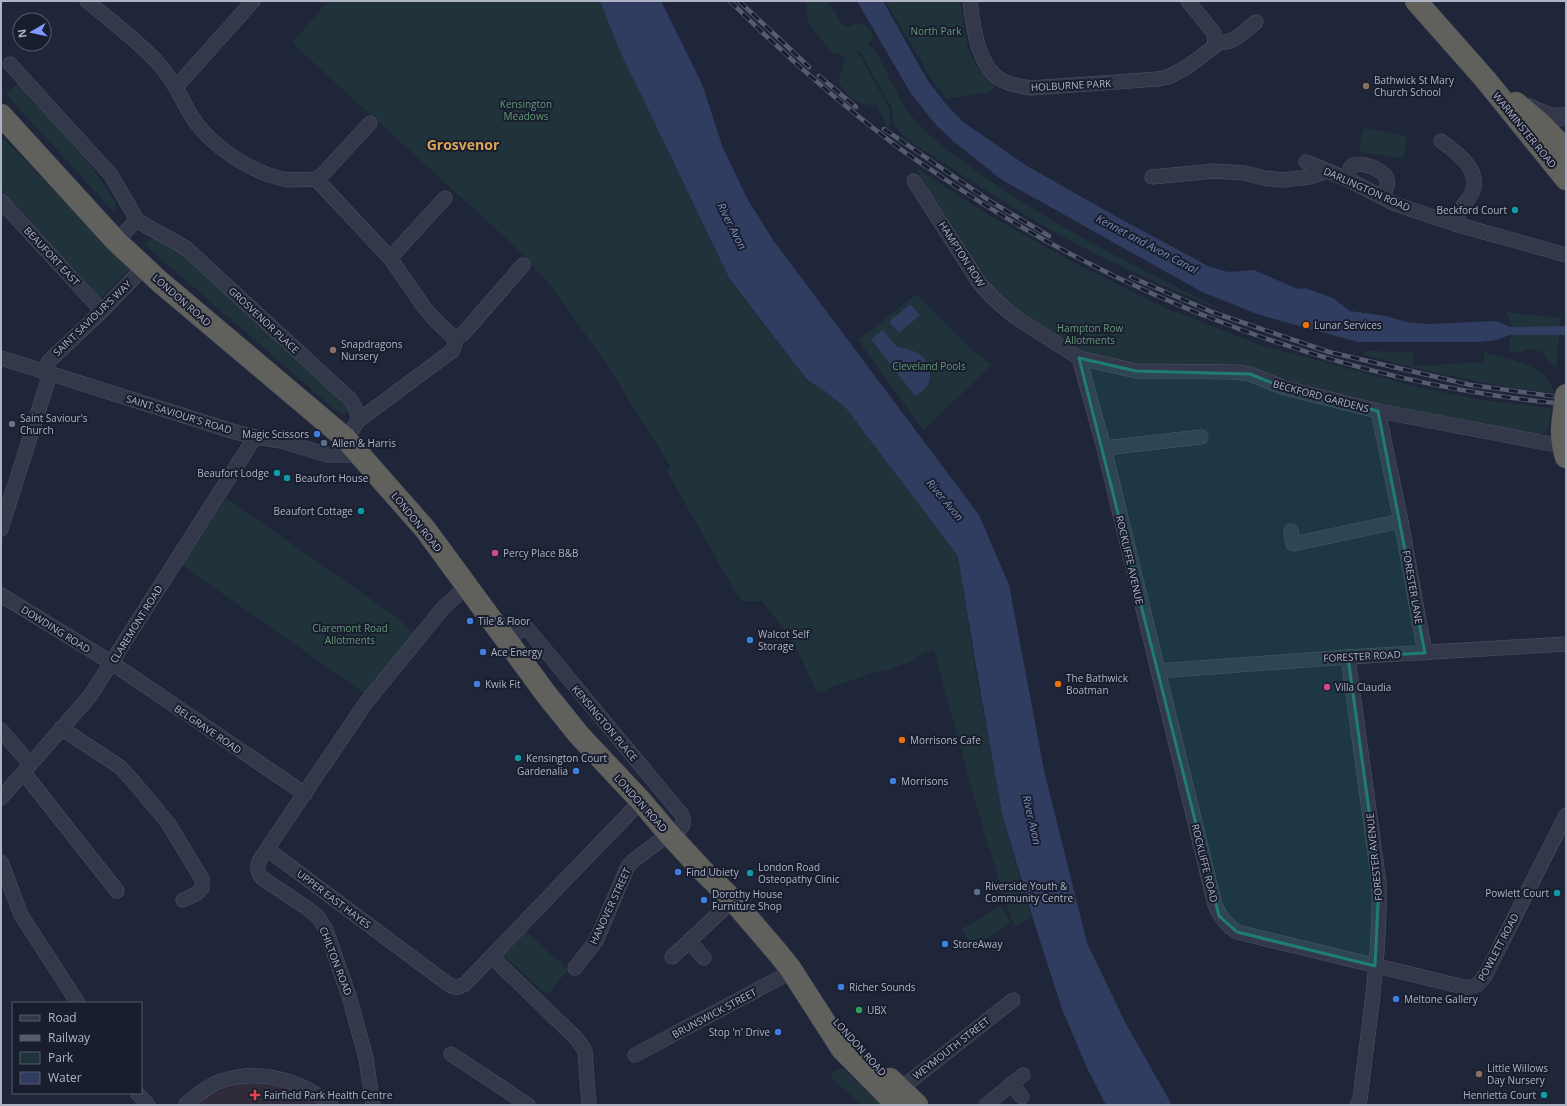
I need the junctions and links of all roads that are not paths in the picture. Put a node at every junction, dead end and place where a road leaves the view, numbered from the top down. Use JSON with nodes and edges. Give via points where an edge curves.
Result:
{"nodes":[{"id":1,"x":87,"y":1,"type":"edge"},
{"id":2,"x":253,"y":1,"type":"edge"},
{"id":3,"x":970,"y":1,"type":"edge"},
{"id":4,"x":1188,"y":1,"type":"edge"},
{"id":5,"x":1416,"y":1,"type":"edge"},
{"id":6,"x":1256,"y":22,"type":"dead end"},
{"id":7,"x":1215,"y":38,"type":"junction"},
{"id":8,"x":10,"y":64,"type":"dead end"},
{"id":9,"x":1485,"y":80,"type":"junction"},
{"id":10,"x":176,"y":87,"type":"junction"},
{"id":11,"x":3,"y":122,"type":"edge"},
{"id":12,"x":370,"y":123,"type":"dead end"},
{"id":13,"x":1547,"y":123,"type":"edge"},
{"id":14,"x":1440,"y":141,"type":"dead end"},
{"id":15,"x":1566,"y":150,"type":"edge"},
{"id":16,"x":1306,"y":162,"type":"dead end"},
{"id":17,"x":1566,"y":168,"type":"edge"},
{"id":18,"x":1328,"y":171,"type":"junction"},
{"id":19,"x":1152,"y":177,"type":"dead end"},
{"id":20,"x":316,"y":179,"type":"junction"},
{"id":21,"x":1347,"y":179,"type":"junction"},
{"id":22,"x":1566,"y":179,"type":"edge"},
{"id":23,"x":914,"y":181,"type":"dead end"},
{"id":24,"x":1382,"y":197,"type":"junction"},
{"id":25,"x":445,"y":198,"type":"dead end"},
{"id":26,"x":1,"y":201,"type":"edge"},
{"id":27,"x":136,"y":220,"type":"junction"},
{"id":28,"x":1455,"y":224,"type":"junction"},
{"id":29,"x":116,"y":241,"type":"junction"},
{"id":30,"x":1566,"y":255,"type":"edge"},
{"id":31,"x":390,"y":258,"type":"junction"},
{"id":32,"x":144,"y":267,"type":"junction"},
{"id":33,"x":522,"y":274,"type":"dead end"},
{"id":34,"x":102,"y":310,"type":"junction"},
{"id":35,"x":454,"y":338,"type":"junction"},
{"id":36,"x":1,"y":358,"type":"edge"},
{"id":37,"x":1079,"y":358,"type":"junction"},
{"id":38,"x":47,"y":373,"type":"junction"},
{"id":39,"x":1566,"y":395,"type":"edge"},
{"id":40,"x":1378,"y":411,"type":"junction"},
{"id":41,"x":359,"y":420,"type":"junction"},
{"id":42,"x":255,"y":437,"type":"junction"},
{"id":43,"x":1201,"y":437,"type":"dead end"},
{"id":44,"x":345,"y":438,"type":"junction"},
{"id":45,"x":1104,"y":448,"type":"junction"},
{"id":46,"x":1564,"y":450,"type":"edge"},
{"id":47,"x":360,"y":455,"type":"junction"},
{"id":48,"x":1401,"y":521,"type":"junction"},
{"id":49,"x":1,"y":529,"type":"edge"},
{"id":50,"x":1290,"y":531,"type":"dead end"},
{"id":51,"x":467,"y":586,"type":"junction"},
{"id":52,"x":1,"y":595,"type":"edge"},
{"id":53,"x":506,"y":639,"type":"junction"},
{"id":54,"x":1566,"y":644,"type":"edge"},
{"id":55,"x":1425,"y":653,"type":"junction"},
{"id":56,"x":1348,"y":657,"type":"junction"},
{"id":57,"x":112,"y":663,"type":"junction"},
{"id":58,"x":1158,"y":671,"type":"junction"},
{"id":59,"x":61,"y":728,"type":"junction"},
{"id":60,"x":1,"y":730,"type":"edge"},
{"id":61,"x":27,"y":768,"type":"junction"},
{"id":62,"x":305,"y":794,"type":"junction"},
{"id":63,"x":1,"y":798,"type":"edge"},
{"id":64,"x":641,"y":801,"type":"junction"},
{"id":65,"x":1566,"y":815,"type":"edge"},
{"id":66,"x":670,"y":835,"type":"junction"},
{"id":67,"x":267,"y":849,"type":"junction"},
{"id":68,"x":1,"y":862,"type":"edge"},
{"id":69,"x":117,"y":891,"type":"dead end"},
{"id":70,"x":183,"y":900,"type":"dead end"},
{"id":71,"x":732,"y":900,"type":"junction"},
{"id":72,"x":689,"y":941,"type":"junction"},
{"id":73,"x":492,"y":957,"type":"junction"},
{"id":74,"x":672,"y":957,"type":"dead end"},
{"id":75,"x":704,"y":958,"type":"dead end"},
{"id":76,"x":1375,"y":966,"type":"junction"},
{"id":77,"x":575,"y":968,"type":"dead end"},
{"id":78,"x":790,"y":968,"type":"junction"},
{"id":79,"x":1013,"y":1000,"type":"dead end"},
{"id":80,"x":77,"y":1002,"type":"edge"},
{"id":81,"x":451,"y":1054,"type":"dead end"},
{"id":82,"x":635,"y":1055,"type":"dead end"},
{"id":83,"x":1023,"y":1075,"type":"dead end"},
{"id":84,"x":1011,"y":1084,"type":"junction"},
{"id":85,"x":138,"y":1094,"type":"edge"},
{"id":86,"x":895,"y":1097,"type":"edge"},
{"id":87,"x":1022,"y":1097,"type":"dead end"},
{"id":88,"x":148,"y":1105,"type":"edge"},
{"id":89,"x":185,"y":1105,"type":"edge"},
{"id":90,"x":331,"y":1105,"type":"edge"},
{"id":91,"x":372,"y":1105,"type":"edge"},
{"id":92,"x":528,"y":1105,"type":"edge"},
{"id":93,"x":589,"y":1105,"type":"edge"},
{"id":94,"x":917,"y":1105,"type":"edge"},
{"id":95,"x":986,"y":1105,"type":"edge"},
{"id":96,"x":1357,"y":1105,"type":"edge"}],
"edges":[{"from":1,"to":10,"type":"street","via":[[143,47]]},
{"from":2,"to":10,"type":"street"},
{"from":3,"to":7,"type":"street","name":"HOLBURNE PARK","via":[[978,42],[984,60],[992,72],[1001,80],[1031,88],[1168,77],[1187,67],[1212,48]]},
{"from":4,"to":7,"type":"street"},
{"from":5,"to":9,"type":"highway","name":"WARMINSTER ROAD"},
{"from":6,"to":7,"type":"street","via":[[1232,41],[1224,44]]},
{"from":8,"to":27,"type":"street","via":[[112,175]]},
{"from":9,"to":13,"type":"highway","name":"WARMINSTER ROAD"},
{"from":9,"to":13,"type":"highway","name":"WARMINSTER ROAD"},
{"from":10,"to":20,"type":"street","via":[[198,124],[217,145],[243,163],[270,176],[285,179]]},
{"from":11,"to":29,"type":"highway","name":"LONDON ROAD"},
{"from":12,"to":20,"type":"street"},
{"from":13,"to":15,"type":"highway","name":"WARMINSTER ROAD"},
{"from":13,"to":17,"type":"highway","name":"WARMINSTER ROAD","via":[[1542,139]]},
{"from":13,"to":22,"type":"highway","name":"WARMINSTER ROAD"},
{"from":14,"to":28,"type":"street","via":[[1455,151],[1472,170],[1474,183],[1471,195]]},
{"from":16,"to":18,"type":"street","name":"DARLINGTON ROAD"},
{"from":18,"to":19,"type":"street","via":[[1309,177],[1283,180],[1245,173],[1214,171]]},
{"from":18,"to":21,"type":"street","name":"DARLINGTON ROAD"},
{"from":20,"to":31,"type":"street"},
{"from":21,"to":24,"type":"street","name":"DARLINGTON ROAD"},
{"from":21,"to":24,"type":"street","via":[[1350,168],[1355,164],[1362,163],[1383,172],[1388,185]]},
{"from":23,"to":37,"type":"street","name":"HAMPTON ROW","via":[[980,284],[1015,317]]},
{"from":24,"to":28,"type":"street","name":"DARLINGTON ROAD","via":[[1395,204]]},
{"from":25,"to":31,"type":"street"},
{"from":26,"to":34,"type":"street","name":"BEAUFORT EAST"},
{"from":27,"to":29,"type":"street"},
{"from":27,"to":41,"type":"street","name":"GROSVENOR PLACE","via":[[187,249],[351,400],[357,409]]},
{"from":28,"to":30,"type":"street","name":"DARLINGTON ROAD"},
{"from":29,"to":32,"type":"highway","name":"LONDON ROAD"},
{"from":31,"to":35,"type":"street","via":[[424,307]]},
{"from":32,"to":34,"type":"street","name":"SAINT SAVIOUR'S WAY"},
{"from":32,"to":44,"type":"highway","name":"LONDON ROAD"},
{"from":33,"to":35,"type":"street","via":[[463,334]]},
{"from":34,"to":38,"type":"street","name":"SAINT SAVIOUR'S WAY","via":[[49,360]]},
{"from":35,"to":41,"type":"street","via":[[452,351]]},
{"from":36,"to":38,"type":"street","name":"SAINT SAVIOUR'S ROAD"},
{"from":37,"to":40,"type":"street","name":"BECKFORD GARDENS","via":[[1136,371],[1229,371],[1250,374],[1285,388]]},
{"from":37,"to":45,"type":"street","name":"ROCKLIFFE AVENUE"},
{"from":38,"to":42,"type":"street","name":"SAINT SAVIOUR'S ROAD"},
{"from":38,"to":49,"type":"street","name":"SAINT SAVIOUR'S WAY"},
{"from":39,"to":46,"type":"highway","bridge":true,"via":[[1562,431]]},
{"from":40,"to":46,"type":"street","name":"BECKFORD GARDENS","via":[[1550,444]]},
{"from":40,"to":48,"type":"street","name":"FORESTER LANE"},
{"from":41,"to":44,"type":"street"},
{"from":42,"to":47,"type":"street","name":"SAINT SAVIOUR'S ROAD","via":[[281,441],[332,456]]},
{"from":42,"to":57,"type":"street","name":"CLAREMONT ROAD"},
{"from":43,"to":45,"type":"street"},
{"from":44,"to":47,"type":"highway","name":"LONDON ROAD"},
{"from":45,"to":58,"type":"street","name":"ROCKLIFFE AVENUE"},
{"from":47,"to":51,"type":"highway","name":"LONDON ROAD","via":[[425,529]]},
{"from":48,"to":50,"type":"street","via":[[1293,544]]},
{"from":48,"to":55,"type":"street","name":"FORESTER LANE"},
{"from":51,"to":53,"type":"highway","name":"LONDON ROAD"},
{"from":51,"to":62,"type":"street","via":[[443,608],[366,704]]},
{"from":52,"to":57,"type":"street","name":"DOWDING ROAD"},
{"from":53,"to":64,"type":"highway","name":"LONDON ROAD","via":[[579,735]]},
{"from":53,"to":66,"type":"street","name":"KENSINGTON PLACE","via":[[526,627],[682,814],[682,827]]},
{"from":54,"to":55,"type":"street","name":"FORESTER ROAD"},
{"from":55,"to":56,"type":"street","name":"FORESTER ROAD"},
{"from":56,"to":58,"type":"street","name":"FORESTER ROAD"},
{"from":56,"to":76,"type":"street","name":"FORESTER AVENUE","via":[[1379,883]]},
{"from":57,"to":59,"type":"street","name":"CLAREMONT ROAD","via":[[90,696]]},
{"from":57,"to":62,"type":"street","name":"BELGRAVE ROAD"},
{"from":58,"to":76,"type":"street","name":"ROCKLIFFE ROAD","via":[[1219,916],[1227,926],[1237,932]]},
{"from":59,"to":61,"type":"street","name":"CLAREMONT ROAD"},
{"from":59,"to":70,"type":"street","via":[[120,767],[168,823],[202,879],[202,888]]},
{"from":60,"to":61,"type":"street"},
{"from":61,"to":63,"type":"street","name":"CLAREMONT ROAD"},
{"from":61,"to":69,"type":"street"},
{"from":62,"to":67,"type":"street"},
{"from":64,"to":66,"type":"highway","name":"LONDON ROAD"},
{"from":64,"to":73,"type":"street","name":"UPPER EAST HAYES"},
{"from":65,"to":76,"type":"street","name":"POWLETT ROAD","via":[[1485,976],[1477,985],[1468,988]]},
{"from":66,"to":71,"type":"highway","name":"LONDON ROAD"},
{"from":66,"to":77,"type":"street","name":"HANOVER STREET","via":[[628,866],[596,941]]},
{"from":67,"to":73,"type":"street","name":"UPPER EAST HAYES","via":[[453,988],[465,984]]},
{"from":67,"to":91,"type":"street","name":"CHILTON ROAD","via":[[258,864],[257,871],[262,878],[307,908],[318,917],[326,930],[350,996],[366,1058]]},
{"from":68,"to":80,"type":"street","via":[[21,915]]},
{"from":71,"to":72,"type":"street"},
{"from":71,"to":78,"type":"highway","name":"LONDON ROAD"},
{"from":72,"to":74,"type":"street"},
{"from":72,"to":75,"type":"street"},
{"from":73,"to":93,"type":"street","via":[[577,1039],[585,1051]]},
{"from":76,"to":96,"type":"street","name":"FORESTER AVENUE","via":[[1360,1100]]},
{"from":78,"to":82,"type":"street","name":"BRUNSWICK STREET","via":[[783,976]]},
{"from":78,"to":86,"type":"highway","name":"LONDON ROAD","via":[[808,985]]},
{"from":79,"to":86,"type":"street","name":"WEYMOUTH STREET"},
{"from":81,"to":92,"type":"street"},
{"from":83,"to":84,"type":"street"},
{"from":84,"to":87,"type":"street"},
{"from":84,"to":95,"type":"street"},
{"from":85,"to":88,"type":"street"},
{"from":86,"to":94,"type":"highway","name":"LONDON ROAD"},
{"from":89,"to":90,"type":"street","via":[[199,1093],[220,1082],[243,1076],[283,1079],[319,1095]]}]}
